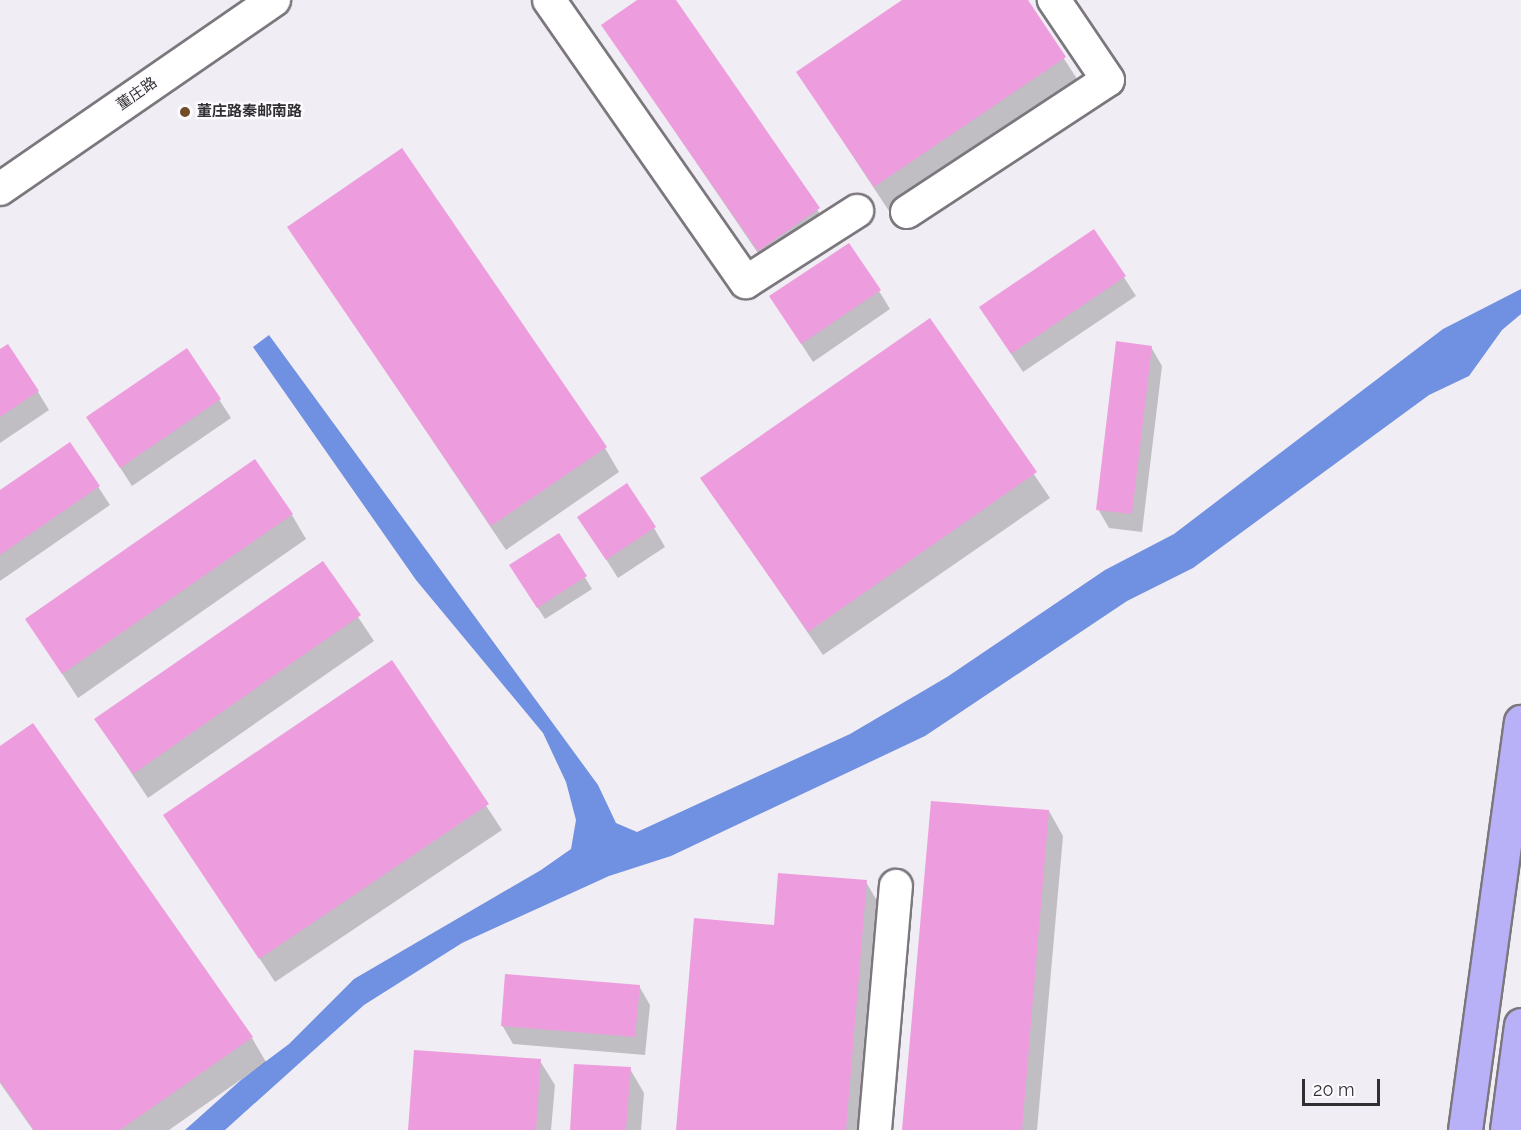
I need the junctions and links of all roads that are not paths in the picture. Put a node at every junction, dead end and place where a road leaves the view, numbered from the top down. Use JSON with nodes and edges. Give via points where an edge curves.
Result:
{"nodes":[{"id":1,"x":274,"y":0,"type":"edge"},
{"id":2,"x":549,"y":0,"type":"edge"},
{"id":3,"x":1054,"y":0,"type":"edge"},
{"id":4,"x":0,"y":189,"type":"edge"},
{"id":5,"x":857,"y":211,"type":"dead end"},
{"id":6,"x":907,"y":212,"type":"dead end"},
{"id":7,"x":1521,"y":722,"type":"edge"},
{"id":8,"x":896,"y":886,"type":"dead end"},
{"id":9,"x":1521,"y":1025,"type":"edge"},
{"id":10,"x":874,"y":1130,"type":"edge"},
{"id":11,"x":1465,"y":1130,"type":"edge"},
{"id":12,"x":1507,"y":1130,"type":"edge"}],
"edges":[{"from":1,"to":4,"type":"street","name":"董庄路"},
{"from":2,"to":5,"type":"street","via":[[746,282]]},
{"from":3,"to":6,"type":"street","via":[[1108,80]]},
{"from":7,"to":11,"type":"highway"},
{"from":8,"to":10,"type":"street"},
{"from":9,"to":12,"type":"highway"}]}
